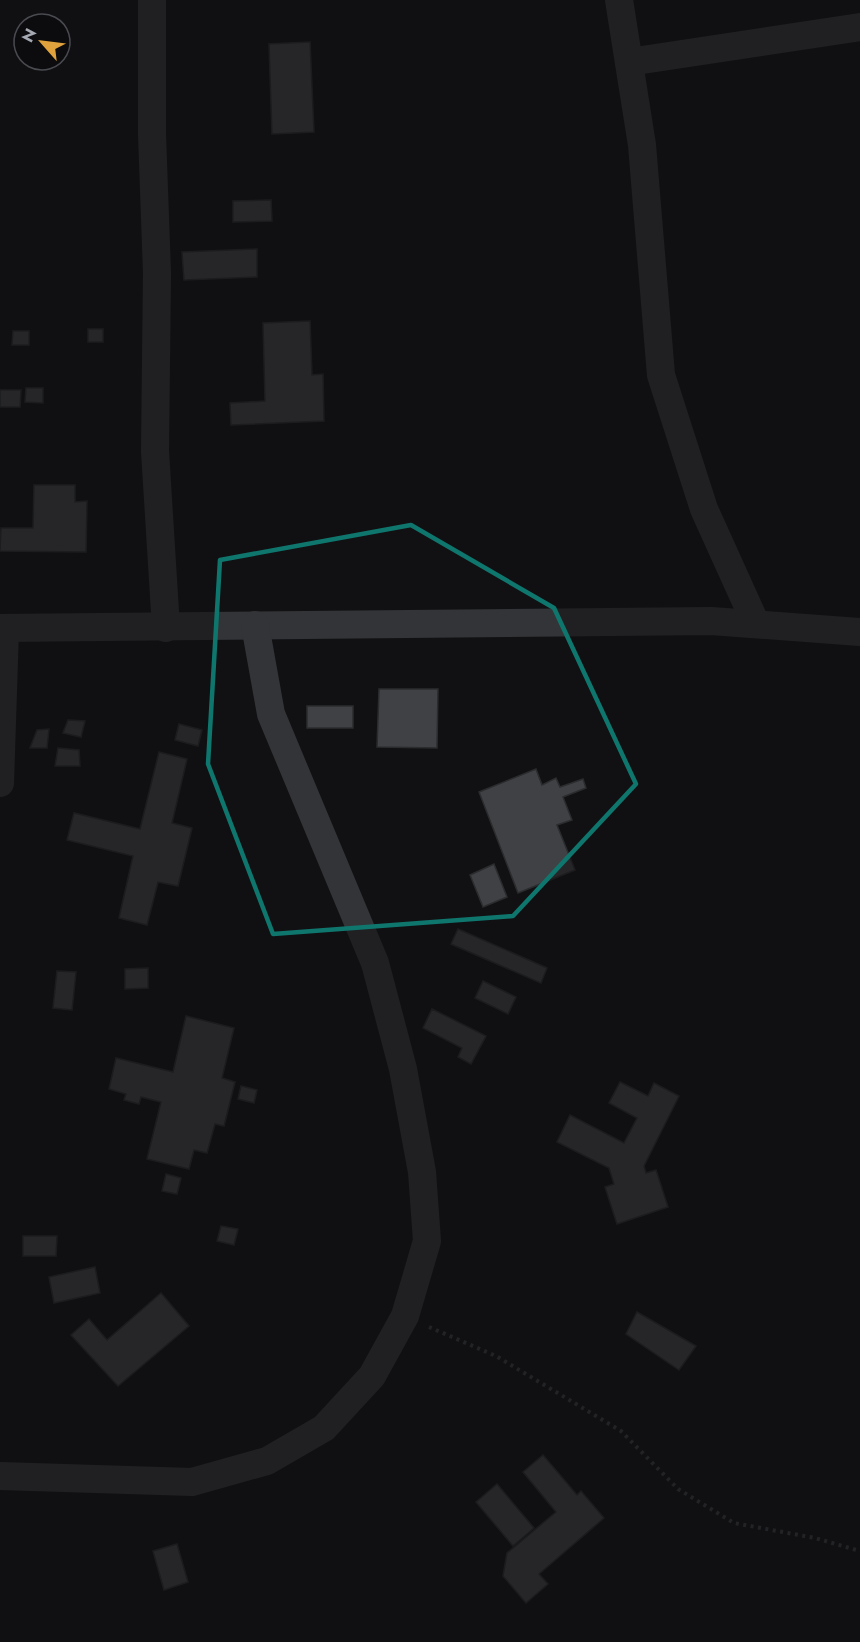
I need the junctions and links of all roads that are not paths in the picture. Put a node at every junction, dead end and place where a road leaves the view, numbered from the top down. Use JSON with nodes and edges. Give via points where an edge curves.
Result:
{"nodes":[{"id":1,"x":152,"y":0,"type":"edge"},
{"id":2,"x":619,"y":0,"type":"edge"},
{"id":3,"x":860,"y":27,"type":"edge"},
{"id":4,"x":629,"y":62,"type":"junction"},
{"id":5,"x":756,"y":624,"type":"junction"},
{"id":6,"x":255,"y":625,"type":"junction"},
{"id":7,"x":3,"y":628,"type":"edge"},
{"id":8,"x":166,"y":628,"type":"junction"},
{"id":9,"x":860,"y":632,"type":"edge"},
{"id":10,"x":0,"y":783,"type":"edge"},
{"id":11,"x":0,"y":1476,"type":"edge"}],
"edges":[{"from":1,"to":8,"type":"street","via":[[157,273],[155,451]]},
{"from":2,"to":4,"type":"street"},
{"from":3,"to":4,"type":"street"},
{"from":4,"to":5,"type":"street","via":[[642,145],[661,375],[704,509]]},
{"from":5,"to":6,"type":"street","via":[[688,621]]},
{"from":5,"to":9,"type":"street"},
{"from":6,"to":8,"type":"street"},
{"from":6,"to":11,"type":"street","via":[[272,714],[375,963],[403,1070],[422,1172],[427,1241],[405,1316],[372,1376],[324,1428],[267,1461],[192,1482]]},
{"from":7,"to":8,"type":"street"},
{"from":7,"to":10,"type":"street"}]}
